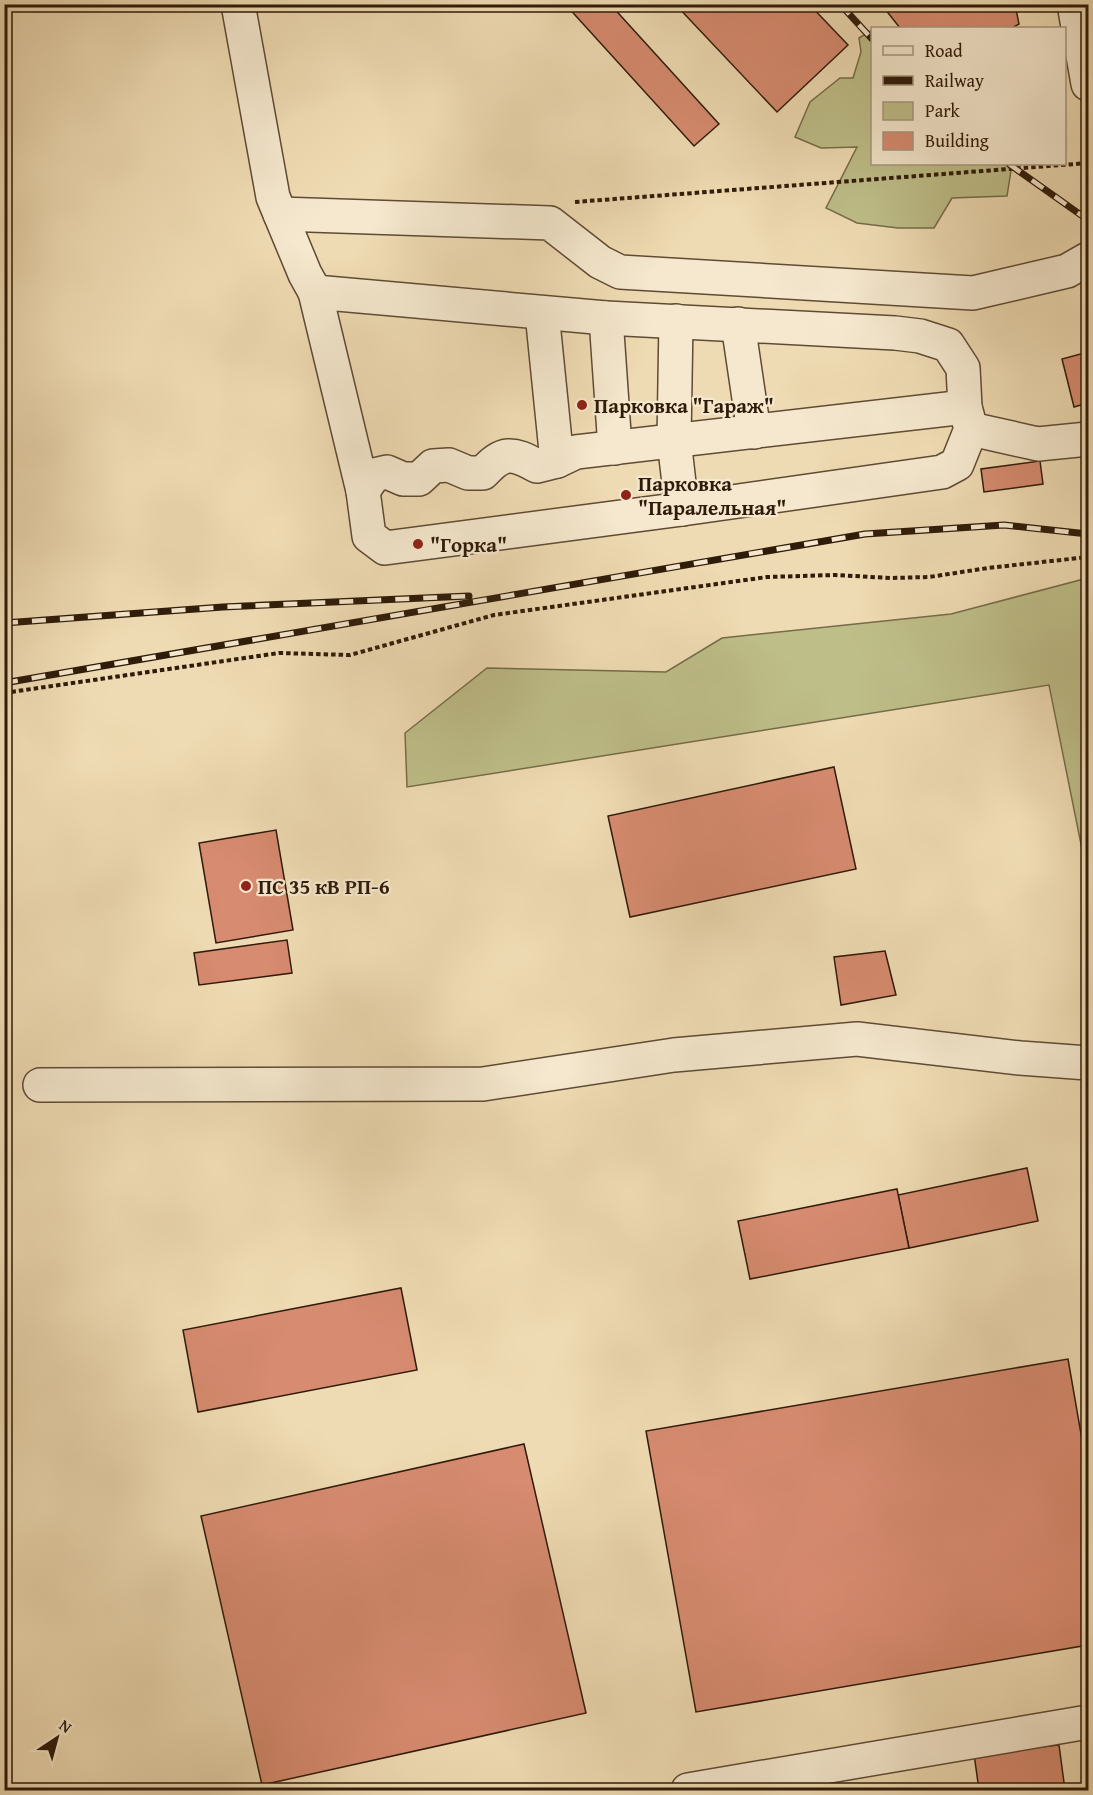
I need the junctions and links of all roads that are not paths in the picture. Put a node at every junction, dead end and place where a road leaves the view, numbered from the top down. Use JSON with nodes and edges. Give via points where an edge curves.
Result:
{"nodes":[{"id":1,"x":238,"y":4,"type":"edge"},
{"id":2,"x":1074,"y":4,"type":"edge"},
{"id":3,"x":1089,"y":84,"type":"edge"},
{"id":4,"x":280,"y":214,"type":"junction"},
{"id":5,"x":1089,"y":259,"type":"edge"},
{"id":6,"x":315,"y":292,"type":"junction"},
{"id":7,"x":542,"y":313,"type":"junction"},
{"id":8,"x":606,"y":318,"type":"junction"},
{"id":9,"x":676,"y":321,"type":"junction"},
{"id":10,"x":738,"y":324,"type":"junction"},
{"id":11,"x":968,"y":418,"type":"junction"},
{"id":12,"x":754,"y":432,"type":"junction"},
{"id":13,"x":1089,"y":439,"type":"edge"},
{"id":14,"x":674,"y":440,"type":"junction"},
{"id":15,"x":615,"y":448,"type":"junction"},
{"id":16,"x":557,"y":461,"type":"junction"},
{"id":17,"x":363,"y":491,"type":"junction"},
{"id":18,"x":682,"y":509,"type":"junction"},
{"id":19,"x":1089,"y":1063,"type":"edge"},
{"id":20,"x":40,"y":1085,"type":"dead end"},
{"id":21,"x":1089,"y":1722,"type":"edge"},
{"id":22,"x":688,"y":1791,"type":"edge"}],
"edges":[{"from":1,"to":4,"type":"street","via":[[273,197]]},
{"from":2,"to":3,"type":"street"},
{"from":4,"to":5,"type":"street","via":[[550,223],[600,262],[620,272],[973,293],[1067,271]]},
{"from":4,"to":6,"type":"street"},
{"from":6,"to":7,"type":"street"},
{"from":6,"to":17,"type":"street"},
{"from":7,"to":8,"type":"street"},
{"from":7,"to":16,"type":"street"},
{"from":8,"to":9,"type":"street"},
{"from":8,"to":15,"type":"street"},
{"from":9,"to":10,"type":"street"},
{"from":9,"to":14,"type":"street"},
{"from":10,"to":11,"type":"street","via":[[895,333],[948,345],[963,368]]},
{"from":10,"to":12,"type":"street"},
{"from":11,"to":12,"type":"street"},
{"from":11,"to":13,"type":"street","via":[[1038,444]]},
{"from":11,"to":18,"type":"street","via":[[957,464],[942,472]]},
{"from":12,"to":14,"type":"street"},
{"from":14,"to":15,"type":"street"},
{"from":14,"to":18,"type":"street"},
{"from":15,"to":16,"type":"street","via":[[576,452]]},
{"from":16,"to":17,"type":"street","via":[[537,466],[521,457],[505,455],[483,472],[433,466],[419,479],[403,479],[387,472],[374,475]]},
{"from":17,"to":18,"type":"street","via":[[369,536],[385,548]]},
{"from":19,"to":20,"type":"street","via":[[857,1039],[674,1055],[483,1084]]},
{"from":21,"to":22,"type":"street"}]}
